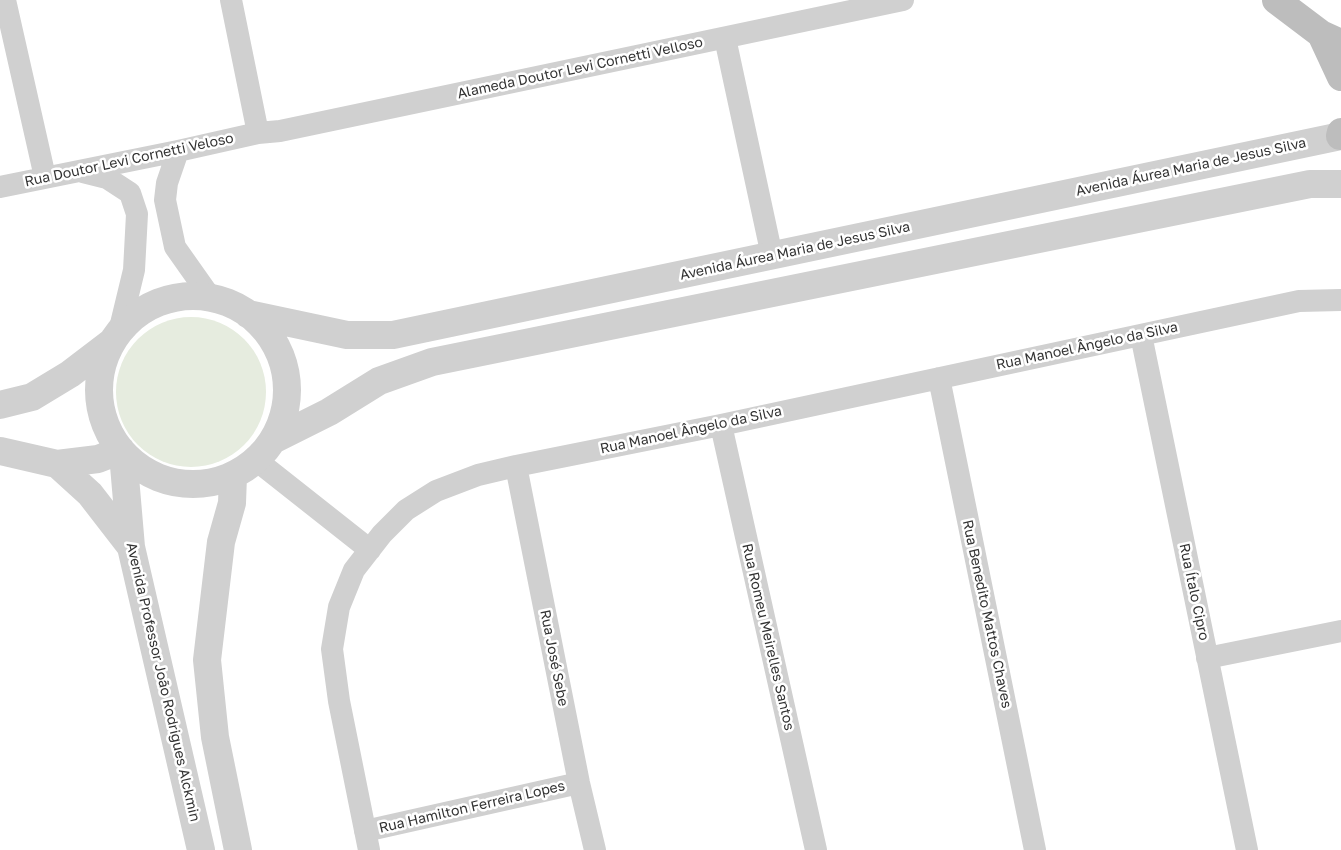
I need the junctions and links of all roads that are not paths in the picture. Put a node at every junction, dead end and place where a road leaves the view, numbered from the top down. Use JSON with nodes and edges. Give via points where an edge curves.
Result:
{"nodes":[{"id":1,"x":5,"y":0,"type":"edge"},
{"id":2,"x":231,"y":0,"type":"edge"},
{"id":3,"x":902,"y":0,"type":"edge"},
{"id":4,"x":1276,"y":0,"type":"edge"},
{"id":5,"x":724,"y":38,"type":"junction"},
{"id":6,"x":1331,"y":39,"type":"edge"},
{"id":7,"x":1341,"y":77,"type":"edge"},
{"id":8,"x":258,"y":133,"type":"junction"},
{"id":9,"x":1341,"y":134,"type":"edge"},
{"id":10,"x":178,"y":151,"type":"junction"},
{"id":11,"x":80,"y":171,"type":"junction"},
{"id":12,"x":45,"y":177,"type":"junction"},
{"id":13,"x":1341,"y":184,"type":"edge"},
{"id":14,"x":0,"y":187,"type":"edge"},
{"id":15,"x":772,"y":256,"type":"junction"},
{"id":16,"x":211,"y":298,"type":"junction"},
{"id":17,"x":1341,"y":300,"type":"edge"},
{"id":18,"x":248,"y":314,"type":"junction"},
{"id":19,"x":1141,"y":335,"type":"junction"},
{"id":20,"x":116,"y":337,"type":"junction"},
{"id":21,"x":938,"y":378,"type":"junction"},
{"id":22,"x":0,"y":405,"type":"edge"},
{"id":23,"x":721,"y":425,"type":"junction"},
{"id":24,"x":265,"y":450,"type":"junction"},
{"id":25,"x":0,"y":451,"type":"edge"},
{"id":26,"x":122,"y":452,"type":"junction"},
{"id":27,"x":57,"y":464,"type":"junction"},
{"id":28,"x":516,"y":466,"type":"junction"},
{"id":29,"x":233,"y":476,"type":"junction"},
{"id":30,"x":131,"y":547,"type":"junction"},
{"id":31,"x":370,"y":550,"type":"junction"},
{"id":32,"x":1341,"y":631,"type":"edge"},
{"id":33,"x":1207,"y":658,"type":"junction"},
{"id":34,"x":579,"y":783,"type":"junction"},
{"id":35,"x":367,"y":840,"type":"edge"},
{"id":36,"x":201,"y":850,"type":"edge"},
{"id":37,"x":238,"y":850,"type":"edge"},
{"id":38,"x":595,"y":850,"type":"edge"},
{"id":39,"x":816,"y":850,"type":"edge"},
{"id":40,"x":1035,"y":850,"type":"edge"},
{"id":41,"x":1247,"y":850,"type":"edge"}],
"edges":[{"from":1,"to":12,"type":"street"},
{"from":2,"to":8,"type":"street"},
{"from":3,"to":5,"type":"street","name":"Alameda Doutor Levi Cornetti Velloso"},
{"from":4,"to":6,"type":"main road"},
{"from":5,"to":8,"type":"street","name":"Alameda Doutor Levi Cornetti Velloso"},
{"from":5,"to":15,"type":"street"},
{"from":6,"to":7,"type":"main road"},
{"from":8,"to":10,"type":"street","name":"Rua Doutor Levi Cornetti Veloso"},
{"from":9,"to":15,"type":"street","name":"Avenida Áurea Maria de Jesus Silva"},
{"from":10,"to":11,"type":"street","name":"Rua Doutor Levi Cornetti Veloso"},
{"from":10,"to":16,"type":"street","via":[[165,200],[175,247]]},
{"from":11,"to":12,"type":"street","name":"Rua Doutor Levi Cornetti Veloso"},
{"from":11,"to":20,"type":"street","via":[[107,178],[130,193],[137,214],[134,270]]},
{"from":12,"to":14,"type":"street","name":"Rua Doutor Levi Cornetti Veloso"},
{"from":13,"to":24,"type":"street","via":[[1310,184],[432,362],[379,381]]},
{"from":15,"to":18,"type":"street","name":"Avenida Áurea Maria de Jesus Silva","via":[[393,335],[347,335]]},
{"from":16,"to":18,"type":"street"},
{"from":16,"to":20,"type":"street","via":[[186,297],[160,302],[138,314]]},
{"from":17,"to":19,"type":"street","name":"Rua Manoel Ângelo da Silva","via":[[1299,301]]},
{"from":18,"to":24,"type":"street","via":[[268,333],[282,358],[287,386],[284,414]]},
{"from":19,"to":21,"type":"street","name":"Rua Manoel Ângelo da Silva"},
{"from":19,"to":33,"type":"street","name":"Rua Ítalo Cipro"},
{"from":20,"to":22,"type":"street","via":[[70,374],[32,397]]},
{"from":20,"to":26,"type":"street","via":[[101,369],[99,399],[106,429]]},
{"from":21,"to":23,"type":"street","name":"Rua Manoel Ângelo da Silva"},
{"from":21,"to":40,"type":"street","name":"Rua Benedito Mattos Chaves"},
{"from":23,"to":28,"type":"street","name":"Rua Manoel Ângelo da Silva"},
{"from":23,"to":39,"type":"street","name":"Rua Romeu Meirelles Santos"},
{"from":24,"to":29,"type":"street"},
{"from":24,"to":31,"type":"street"},
{"from":25,"to":27,"type":"street"},
{"from":26,"to":27,"type":"street"},
{"from":26,"to":29,"type":"street","via":[[146,472],[175,482],[204,484]]},
{"from":26,"to":30,"type":"street","name":"Avenida Professor João Rodrigues Alckmin"},
{"from":27,"to":30,"type":"street","via":[[90,494]]},
{"from":28,"to":31,"type":"street","name":"Rua Manoel Ângelo da Silva","via":[[478,475],[436,491],[406,510]]},
{"from":28,"to":34,"type":"street","name":"Rua José Sebe"},
{"from":29,"to":37,"type":"street","via":[[232,503],[221,542],[207,660],[215,737]]},
{"from":30,"to":36,"type":"street","name":"Avenida Professor João Rodrigues Alckmin"},
{"from":31,"to":35,"type":"street","name":"Rua Manoel Ângelo da Silva","via":[[354,570],[339,607],[332,649]]},
{"from":32,"to":33,"type":"street"},
{"from":33,"to":41,"type":"street","name":"Rua Ítalo Cipro"},
{"from":34,"to":35,"type":"street","name":"Rua Hamilton Ferreira Lopes"},
{"from":34,"to":38,"type":"street","name":"Rua José Sebe"}]}
